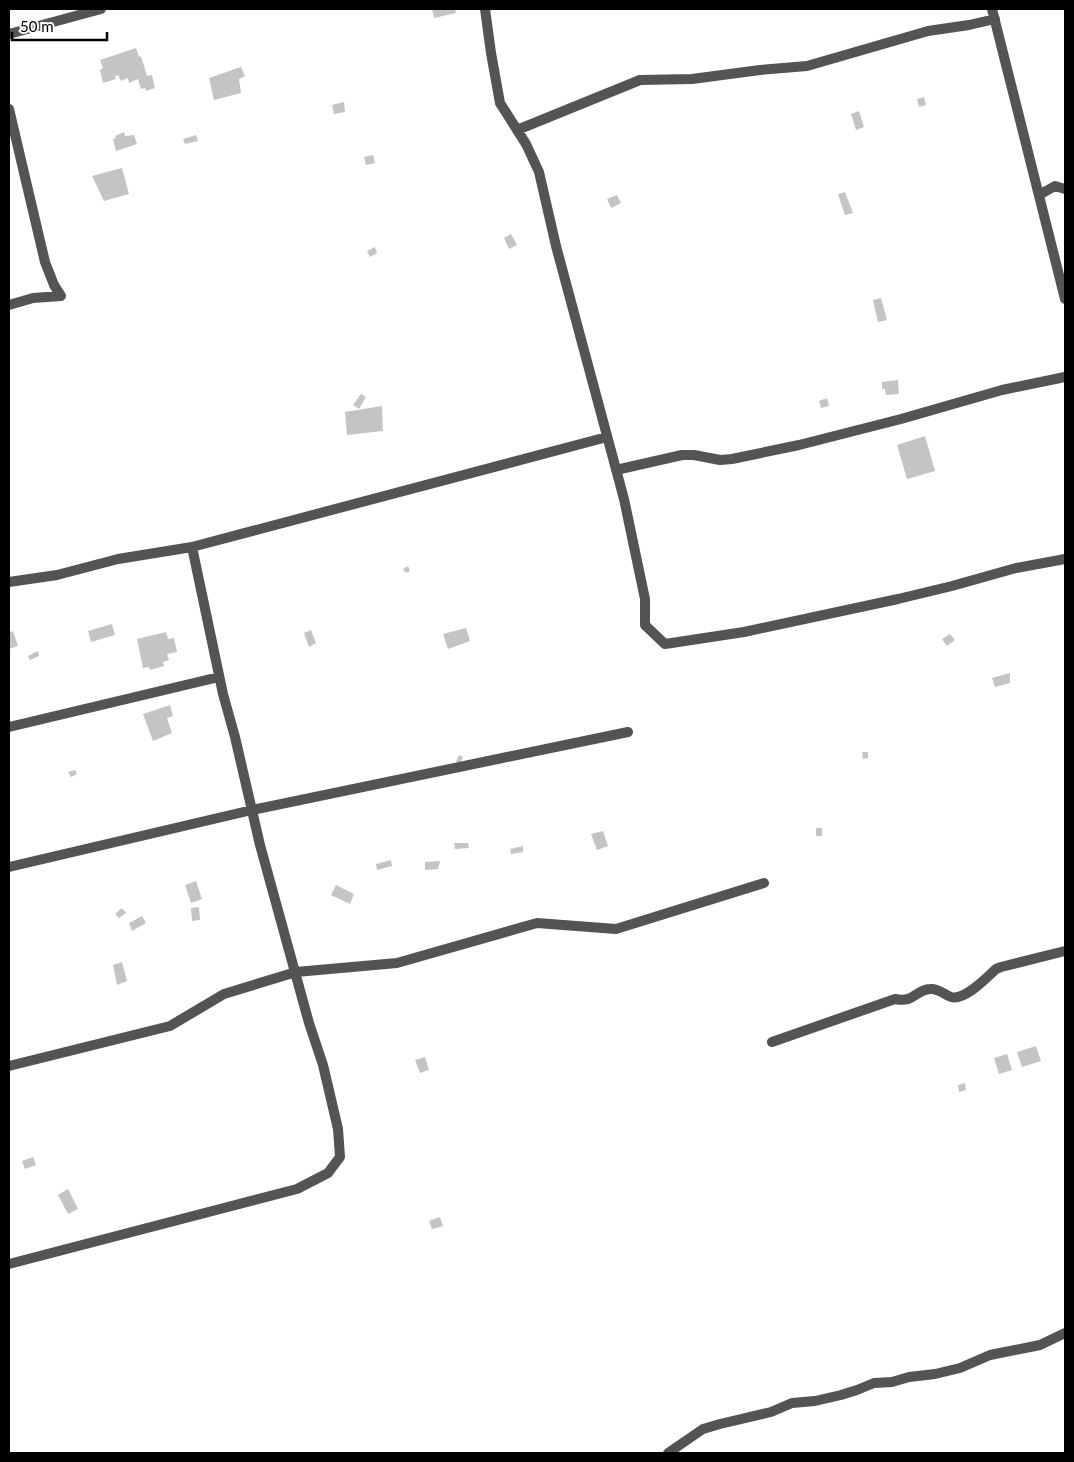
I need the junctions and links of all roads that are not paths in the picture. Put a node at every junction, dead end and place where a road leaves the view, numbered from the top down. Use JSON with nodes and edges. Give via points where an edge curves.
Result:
{"nodes":[{"id":1,"x":101,"y":9,"type":"edge"},
{"id":2,"x":485,"y":9,"type":"edge"},
{"id":3,"x":992,"y":9,"type":"edge"},
{"id":4,"x":995,"y":19,"type":"junction"},
{"id":5,"x":9,"y":34,"type":"edge"},
{"id":6,"x":9,"y":109,"type":"edge"},
{"id":7,"x":516,"y":130,"type":"junction"},
{"id":8,"x":1065,"y":189,"type":"edge"},
{"id":9,"x":1039,"y":195,"type":"junction"},
{"id":10,"x":1065,"y":299,"type":"edge"},
{"id":11,"x":9,"y":305,"type":"edge"},
{"id":12,"x":1065,"y":377,"type":"edge"},
{"id":13,"x":607,"y":438,"type":"junction"},
{"id":14,"x":616,"y":470,"type":"junction"},
{"id":15,"x":192,"y":547,"type":"junction"},
{"id":16,"x":1065,"y":559,"type":"edge"},
{"id":17,"x":9,"y":582,"type":"edge"},
{"id":18,"x":219,"y":677,"type":"junction"},
{"id":19,"x":9,"y":727,"type":"edge"},
{"id":20,"x":628,"y":732,"type":"dead end"},
{"id":21,"x":252,"y":810,"type":"junction"},
{"id":22,"x":9,"y":867,"type":"edge"},
{"id":23,"x":764,"y":883,"type":"dead end"},
{"id":24,"x":1065,"y":951,"type":"edge"},
{"id":25,"x":296,"y":972,"type":"junction"},
{"id":26,"x":772,"y":1042,"type":"dead end"},
{"id":27,"x":9,"y":1066,"type":"edge"},
{"id":28,"x":9,"y":1264,"type":"edge"},
{"id":29,"x":1065,"y":1333,"type":"edge"},
{"id":30,"x":668,"y":1453,"type":"edge"}],
"edges":[{"from":1,"to":5,"type":"street"},
{"from":2,"to":7,"type":"street","via":[[500,103]]},
{"from":3,"to":4,"type":"street"},
{"from":4,"to":7,"type":"street","via":[[920,32],[807,66],[692,79],[640,80]]},
{"from":4,"to":9,"type":"street"},
{"from":6,"to":11,"type":"street","via":[[45,262],[61,296],[33,298]]},
{"from":7,"to":13,"type":"street","via":[[539,172]]},
{"from":8,"to":9,"type":"street","via":[[1055,186]]},
{"from":9,"to":10,"type":"street"},
{"from":12,"to":14,"type":"street","via":[[732,459],[682,454]]},
{"from":13,"to":14,"type":"street"},
{"from":13,"to":15,"type":"street"},
{"from":14,"to":16,"type":"street","via":[[645,599],[644,625],[665,644],[744,632]]},
{"from":15,"to":17,"type":"street"},
{"from":15,"to":18,"type":"street"},
{"from":18,"to":19,"type":"street"},
{"from":18,"to":21,"type":"street"},
{"from":20,"to":21,"type":"street"},
{"from":21,"to":22,"type":"street"},
{"from":21,"to":25,"type":"street"},
{"from":23,"to":25,"type":"street","via":[[616,929],[537,923],[397,963]]},
{"from":24,"to":26,"type":"street","via":[[1001,967],[958,998],[930,988],[907,1000],[894,999]]},
{"from":25,"to":27,"type":"street","via":[[224,994],[170,1026]]},
{"from":25,"to":28,"type":"street","via":[[338,1129],[340,1156],[328,1173],[298,1189]]},
{"from":29,"to":30,"type":"street","via":[[1040,1345],[990,1355],[960,1368],[874,1383],[840,1395],[792,1403],[771,1412],[711,1426]]}]}
